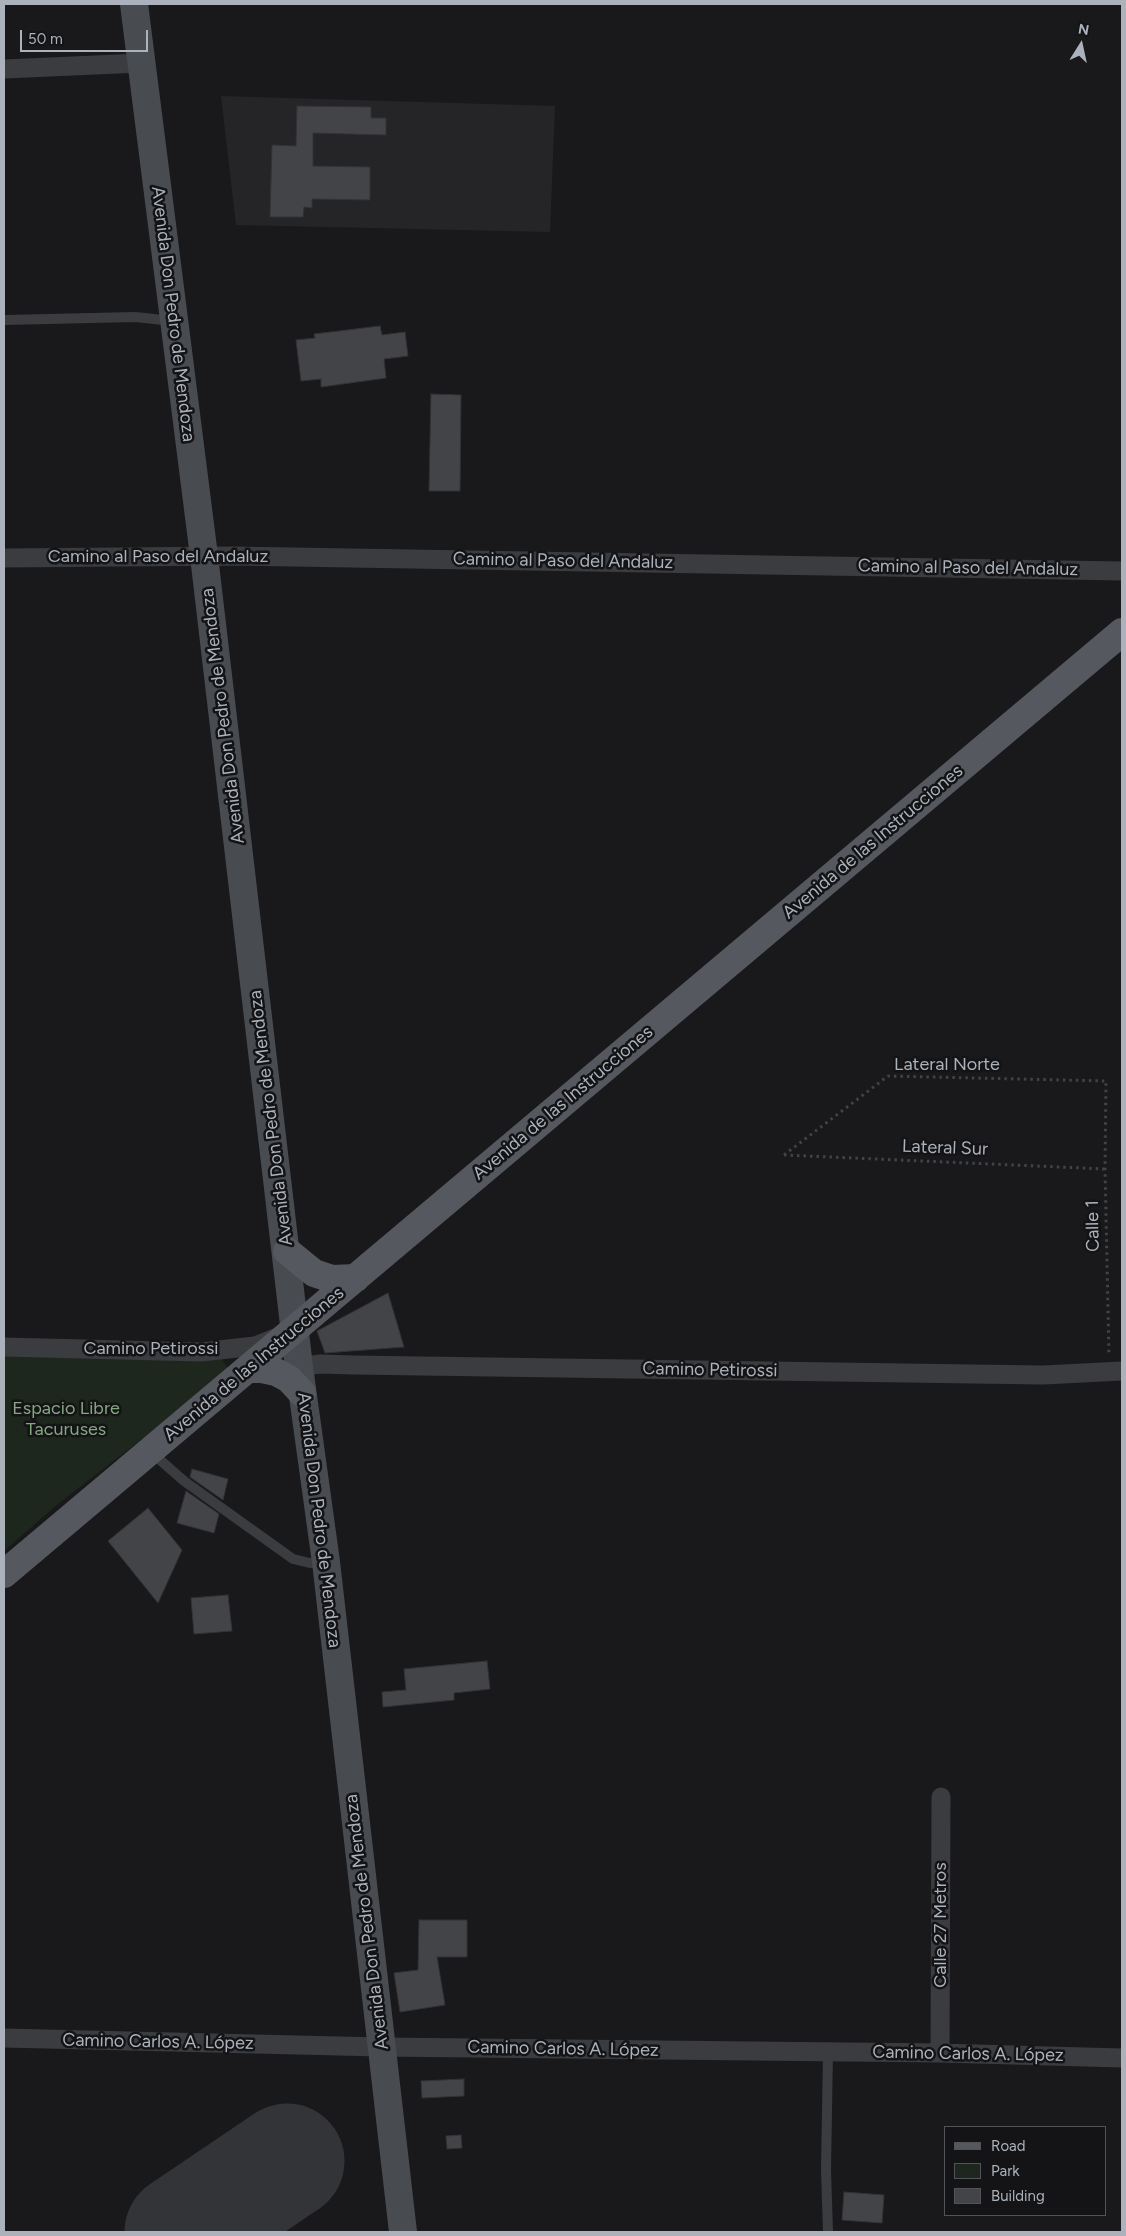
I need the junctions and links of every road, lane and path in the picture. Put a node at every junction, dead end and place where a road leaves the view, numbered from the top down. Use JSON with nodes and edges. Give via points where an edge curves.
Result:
{"nodes":[{"id":1,"x":134,"y":4,"type":"edge"},
{"id":2,"x":141,"y":63,"type":"junction"},
{"id":3,"x":4,"y":69,"type":"edge"},
{"id":4,"x":4,"y":320,"type":"edge"},
{"id":5,"x":174,"y":321,"type":"junction"},
{"id":6,"x":204,"y":556,"type":"junction"},
{"id":7,"x":4,"y":558,"type":"edge"},
{"id":8,"x":1122,"y":571,"type":"edge"},
{"id":9,"x":1122,"y":632,"type":"edge"},
{"id":10,"x":1106,"y":1081,"type":"joint"},
{"id":11,"x":784,"y":1155,"type":"joint"},
{"id":12,"x":1105,"y":1169,"type":"junction"},
{"id":13,"x":286,"y":1251,"type":"junction"},
{"id":14,"x":356,"y":1278,"type":"junction"},
{"id":15,"x":295,"y":1330,"type":"junction"},
{"id":16,"x":4,"y":1347,"type":"edge"},
{"id":17,"x":249,"y":1369,"type":"junction"},
{"id":18,"x":1116,"y":1371,"type":"edge"},
{"id":19,"x":300,"y":1380,"type":"junction"},
{"id":20,"x":151,"y":1451,"type":"junction"},
{"id":21,"x":326,"y":1562,"type":"junction"},
{"id":22,"x":4,"y":1574,"type":"edge"},
{"id":23,"x":941,"y":1797,"type":"dead end"},
{"id":24,"x":4,"y":2038,"type":"edge"},
{"id":25,"x":381,"y":2047,"type":"junction"},
{"id":26,"x":828,"y":2052,"type":"junction"},
{"id":27,"x":940,"y":2053,"type":"junction"},
{"id":28,"x":1122,"y":2058,"type":"edge"},
{"id":29,"x":403,"y":2232,"type":"edge"},
{"id":30,"x":828,"y":2232,"type":"edge"}],
"edges":[{"from":1,"to":2,"type":"street","name":"Avenida Don Pedro de Mendoza"},
{"from":2,"to":3,"type":"street"},
{"from":2,"to":5,"type":"street","name":"Avenida Don Pedro de Mendoza"},
{"from":4,"to":5,"type":"lane","via":[[135,318]]},
{"from":5,"to":6,"type":"street","name":"Avenida Don Pedro de Mendoza"},
{"from":6,"to":7,"type":"street","name":"Camino al Paso del Andaluz"},
{"from":6,"to":8,"type":"street","name":"Camino al Paso del Andaluz"},
{"from":6,"to":13,"type":"street","name":"Avenida Don Pedro de Mendoza"},
{"from":9,"to":14,"type":"main road","name":"Avenida de las Instrucciones"},
{"from":10,"to":11,"type":"path","name":"Lateral Norte","via":[[888,1076]]},
{"from":10,"to":12,"type":"path","name":"Calle 1"},
{"from":11,"to":12,"type":"path","name":"Lateral Sur"},
{"from":12,"to":18,"type":"path","name":"Calle 1"},
{"from":13,"to":14,"type":"main road","via":[[314,1273],[332,1279]]},
{"from":13,"to":15,"type":"street","name":"Avenida Don Pedro de Mendoza"},
{"from":14,"to":15,"type":"main road","name":"Avenida de las Instrucciones"},
{"from":15,"to":16,"type":"street","name":"Camino Petirossi","via":[[255,1346],[201,1352]]},
{"from":15,"to":17,"type":"main road","name":"Avenida de las Instrucciones"},
{"from":15,"to":19,"type":"street","name":"Avenida Don Pedro de Mendoza"},
{"from":17,"to":19,"type":"main road","via":[[276,1372]]},
{"from":17,"to":20,"type":"main road","name":"Avenida de las Instrucciones"},
{"from":18,"to":19,"type":"street","name":"Camino Petirossi","via":[[1043,1374],[320,1364]]},
{"from":19,"to":21,"type":"street","name":"Avenida Don Pedro de Mendoza"},
{"from":20,"to":21,"type":"lane","via":[[184,1482],[293,1559]]},
{"from":20,"to":22,"type":"main road","name":"Avenida de las Instrucciones"},
{"from":21,"to":25,"type":"street","name":"Avenida Don Pedro de Mendoza"},
{"from":23,"to":27,"type":"street","name":"Calle 27 Metros"},
{"from":24,"to":25,"type":"street","name":"Camino Carlos A. López"},
{"from":25,"to":26,"type":"street","name":"Camino Carlos A. López"},
{"from":25,"to":29,"type":"street","name":"Avenida Don Pedro de Mendoza"},
{"from":26,"to":27,"type":"street","name":"Camino Carlos A. López"},
{"from":26,"to":30,"type":"lane"},
{"from":27,"to":28,"type":"street","name":"Camino Carlos A. López"}]}
